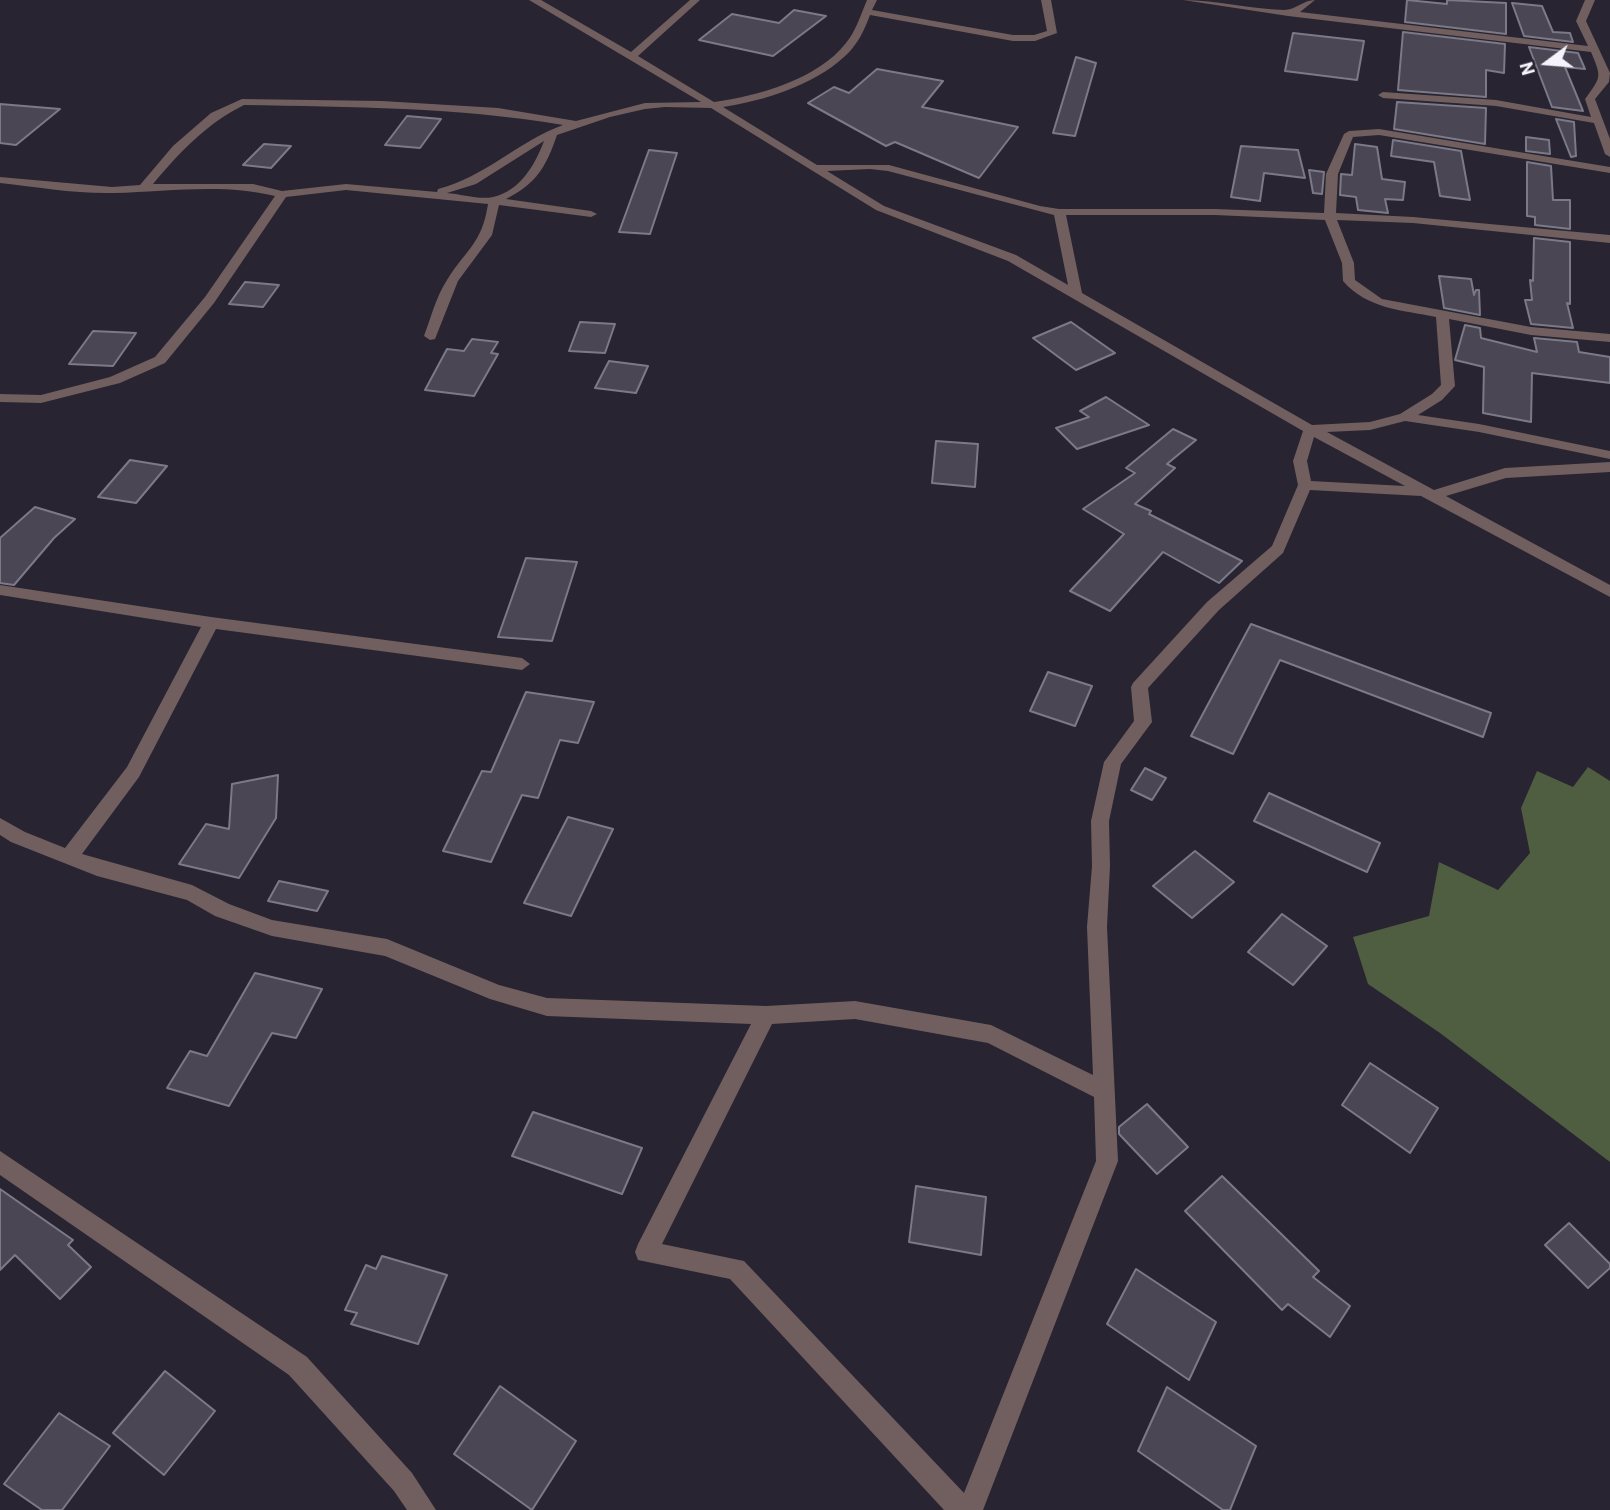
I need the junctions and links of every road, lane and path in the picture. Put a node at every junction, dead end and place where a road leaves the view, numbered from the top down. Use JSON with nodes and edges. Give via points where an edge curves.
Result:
{"nodes":[{"id":1,"x":534,"y":0,"type":"edge"},
{"id":2,"x":695,"y":0,"type":"edge"},
{"id":3,"x":872,"y":0,"type":"edge"},
{"id":4,"x":1046,"y":0,"type":"edge"},
{"id":5,"x":1188,"y":0,"type":"edge"},
{"id":6,"x":1310,"y":0,"type":"edge"},
{"id":7,"x":1590,"y":0,"type":"edge"},
{"id":8,"x":866,"y":12,"type":"junction"},
{"id":9,"x":1288,"y":13,"type":"junction"},
{"id":10,"x":1595,"y":50,"type":"junction"},
{"id":11,"x":632,"y":55,"type":"junction"},
{"id":12,"x":1383,"y":95,"type":"dead end"},
{"id":13,"x":712,"y":105,"type":"junction"},
{"id":14,"x":1598,"y":121,"type":"junction"},
{"id":15,"x":577,"y":124,"type":"junction"},
{"id":16,"x":552,"y":133,"type":"junction"},
{"id":17,"x":1610,"y":154,"type":"edge"},
{"id":18,"x":813,"y":168,"type":"junction"},
{"id":19,"x":1610,"y":170,"type":"edge"},
{"id":20,"x":0,"y":180,"type":"edge"},
{"id":21,"x":142,"y":190,"type":"junction"},
{"id":22,"x":282,"y":194,"type":"junction"},
{"id":23,"x":424,"y":194,"type":"junction"},
{"id":24,"x":494,"y":201,"type":"junction"},
{"id":25,"x":1059,"y":212,"type":"junction"},
{"id":26,"x":591,"y":214,"type":"dead end"},
{"id":27,"x":1330,"y":217,"type":"junction"},
{"id":28,"x":1610,"y":239,"type":"edge"},
{"id":29,"x":1076,"y":294,"type":"junction"},
{"id":30,"x":1442,"y":315,"type":"junction"},
{"id":31,"x":430,"y":336,"type":"dead end"},
{"id":32,"x":1610,"y":338,"type":"edge"},
{"id":33,"x":0,"y":398,"type":"edge"},
{"id":34,"x":1405,"y":417,"type":"junction"},
{"id":35,"x":1310,"y":429,"type":"junction"},
{"id":36,"x":1610,"y":455,"type":"edge"},
{"id":37,"x":1610,"y":467,"type":"edge"},
{"id":38,"x":1305,"y":485,"type":"junction"},
{"id":39,"x":1427,"y":494,"type":"junction"},
{"id":40,"x":0,"y":590,"type":"edge"},
{"id":41,"x":1610,"y":592,"type":"edge"},
{"id":42,"x":211,"y":624,"type":"junction"},
{"id":43,"x":522,"y":664,"type":"dead end"},
{"id":44,"x":0,"y":825,"type":"edge"},
{"id":45,"x":69,"y":857,"type":"junction"},
{"id":46,"x":766,"y":1015,"type":"junction"},
{"id":47,"x":1104,"y":1091,"type":"junction"},
{"id":48,"x":0,"y":1162,"type":"edge"},
{"id":49,"x":423,"y":1510,"type":"edge"},
{"id":50,"x":962,"y":1510,"type":"edge"},
{"id":51,"x":970,"y":1510,"type":"edge"}],
"edges":[{"from":1,"to":11,"type":"street"},
{"from":2,"to":11,"type":"street"},
{"from":3,"to":8,"type":"street"},
{"from":4,"to":8,"type":"street","via":[[1052,33],[1035,38]]},
{"from":5,"to":9,"type":"street"},
{"from":6,"to":9,"type":"street"},
{"from":7,"to":10,"type":"street","via":[[1581,21]]},
{"from":8,"to":13,"type":"street","via":[[851,45],[801,80],[779,90]]},
{"from":9,"to":10,"type":"street"},
{"from":10,"to":14,"type":"street","via":[[1605,73],[1604,82],[1590,99]]},
{"from":11,"to":13,"type":"street"},
{"from":12,"to":14,"type":"street","via":[[1496,103]]},
{"from":13,"to":15,"type":"street","via":[[656,104]]},
{"from":13,"to":18,"type":"street"},
{"from":14,"to":17,"type":"street"},
{"from":15,"to":16,"type":"street"},
{"from":15,"to":21,"type":"street","via":[[498,111],[242,102],[215,115],[177,148]]},
{"from":16,"to":23,"type":"street","via":[[468,184]]},
{"from":16,"to":24,"type":"street","via":[[542,162],[523,186]]},
{"from":18,"to":25,"type":"street","via":[[889,168]]},
{"from":18,"to":29,"type":"street","via":[[880,208],[1012,258]]},
{"from":19,"to":27,"type":"street","via":[[1379,132],[1349,134],[1332,174]]},
{"from":20,"to":21,"type":"street"},
{"from":21,"to":22,"type":"street","via":[[253,187]]},
{"from":22,"to":23,"type":"street","via":[[346,187]]},
{"from":22,"to":33,"type":"street","via":[[210,300],[160,360],[115,380],[41,399]]},
{"from":23,"to":24,"type":"street"},
{"from":24,"to":26,"type":"street"},
{"from":24,"to":31,"type":"street","via":[[491,226],[480,249],[454,277]]},
{"from":25,"to":27,"type":"street"},
{"from":25,"to":29,"type":"street"},
{"from":27,"to":28,"type":"street","via":[[1440,222]]},
{"from":27,"to":30,"type":"street","via":[[1348,263],[1349,281],[1362,293],[1378,302]]},
{"from":29,"to":35,"type":"street"},
{"from":30,"to":32,"type":"street","via":[[1531,331]]},
{"from":30,"to":34,"type":"street","via":[[1448,386]]},
{"from":34,"to":35,"type":"street","via":[[1370,426]]},
{"from":34,"to":36,"type":"street"},
{"from":35,"to":38,"type":"street","via":[[1300,461]]},
{"from":35,"to":39,"type":"street"},
{"from":37,"to":39,"type":"street","via":[[1505,473]]},
{"from":38,"to":39,"type":"street"},
{"from":38,"to":47,"type":"street","via":[[1278,549],[1213,606],[1139,687],[1143,722],[1113,762],[1100,821],[1097,927]]},
{"from":39,"to":41,"type":"street"},
{"from":40,"to":42,"type":"street"},
{"from":42,"to":43,"type":"street"},
{"from":42,"to":45,"type":"street","via":[[133,772]]},
{"from":44,"to":45,"type":"street"},
{"from":45,"to":46,"type":"street","via":[[192,893],[222,910],[272,928],[387,948],[497,993],[547,1007]]},
{"from":46,"to":47,"type":"street","via":[[855,1010],[991,1034]]},
{"from":46,"to":50,"type":"street","via":[[646,1252],[736,1269]]},
{"from":47,"to":51,"type":"street","via":[[1107,1161]]},
{"from":48,"to":49,"type":"street","via":[[298,1366]]}]}
